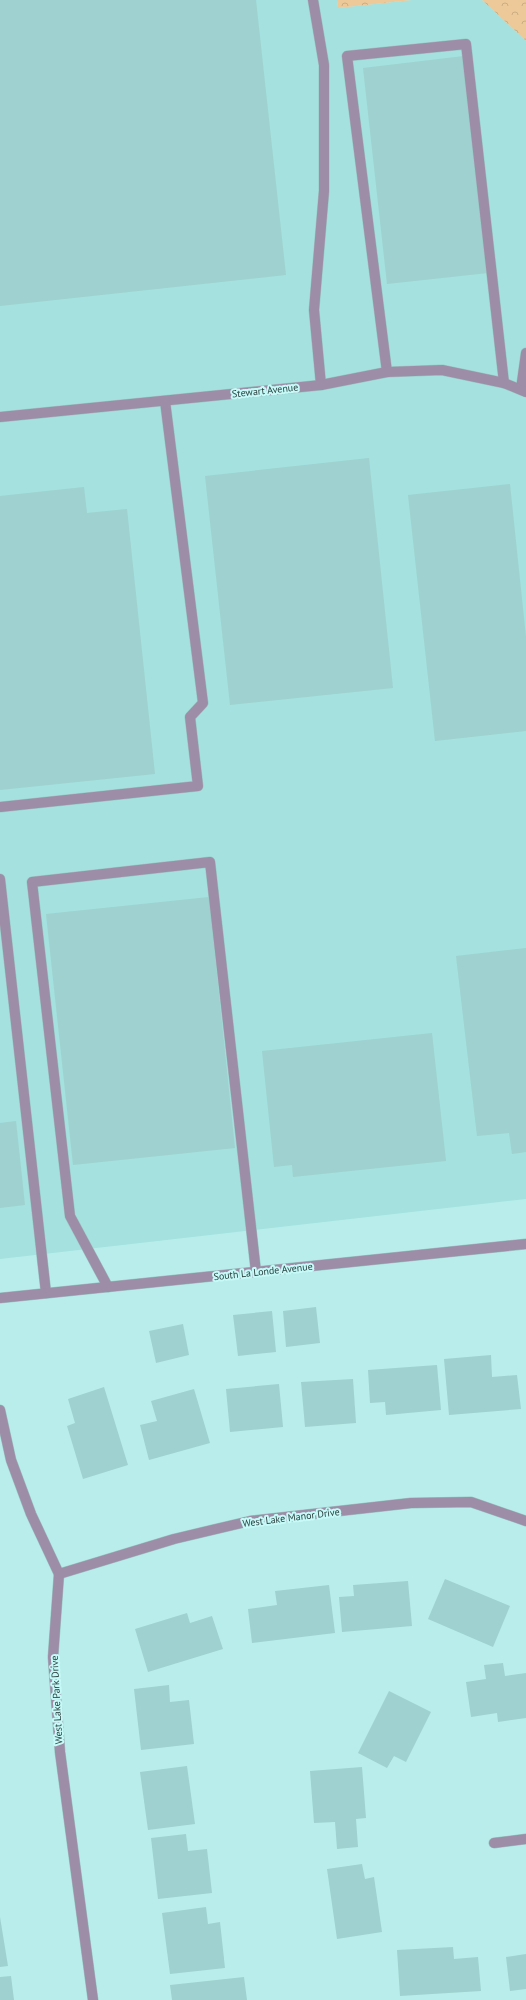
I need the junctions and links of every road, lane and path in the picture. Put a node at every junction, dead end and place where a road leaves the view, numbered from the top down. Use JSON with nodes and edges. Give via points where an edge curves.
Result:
{"nodes":[{"id":1,"x":313,"y":0,"type":"edge"},
{"id":2,"x":526,"y":353,"type":"edge"},
{"id":3,"x":387,"y":372,"type":"junction"},
{"id":4,"x":504,"y":383,"type":"junction"},
{"id":5,"x":321,"y":384,"type":"junction"},
{"id":6,"x":523,"y":390,"type":"edge"},
{"id":7,"x":165,"y":401,"type":"junction"},
{"id":8,"x":0,"y":417,"type":"edge"},
{"id":9,"x":0,"y":807,"type":"edge"},
{"id":10,"x":0,"y":879,"type":"edge"},
{"id":11,"x":526,"y":1244,"type":"edge"},
{"id":12,"x":256,"y":1272,"type":"junction"},
{"id":13,"x":108,"y":1287,"type":"junction"},
{"id":14,"x":46,"y":1293,"type":"junction"},
{"id":15,"x":0,"y":1298,"type":"edge"},
{"id":16,"x":0,"y":1410,"type":"edge"},
{"id":17,"x":526,"y":1521,"type":"edge"},
{"id":18,"x":59,"y":1574,"type":"junction"},
{"id":19,"x":526,"y":1839,"type":"edge"},
{"id":20,"x":494,"y":1843,"type":"dead end"},
{"id":21,"x":93,"y":2000,"type":"edge"}],
"edges":[{"from":1,"to":5,"type":"street","via":[[324,65],[324,191],[314,310]]},
{"from":2,"to":6,"type":"street"},
{"from":3,"to":4,"type":"street","name":"Stewart Avenue","via":[[442,370]]},
{"from":3,"to":4,"type":"street","via":[[347,56],[466,44]]},
{"from":3,"to":5,"type":"street","name":"Stewart Avenue"},
{"from":4,"to":6,"type":"street","name":"Stewart Avenue"},
{"from":5,"to":7,"type":"street","name":"Stewart Avenue"},
{"from":7,"to":8,"type":"street","name":"Stewart Avenue"},
{"from":7,"to":9,"type":"street","via":[[203,703],[190,716],[198,786]]},
{"from":10,"to":14,"type":"street"},
{"from":11,"to":12,"type":"street","name":"South La Londe Avenue"},
{"from":12,"to":13,"type":"street","name":"South La Londe Avenue"},
{"from":12,"to":13,"type":"street","via":[[210,862],[32,882],[70,1216]]},
{"from":13,"to":14,"type":"street","name":"South La Londe Avenue"},
{"from":14,"to":15,"type":"street","name":"South La Londe Avenue"},
{"from":16,"to":18,"type":"street","name":"West Lake Park Drive","via":[[12,1460],[32,1514]]},
{"from":17,"to":18,"type":"street","name":"West Lake Manor Drive","via":[[471,1502],[411,1503],[258,1520],[174,1539]]},
{"from":18,"to":21,"type":"street","name":"West Lake Park Drive","via":[[53,1656],[60,1752]]},
{"from":19,"to":20,"type":"street"}]}
